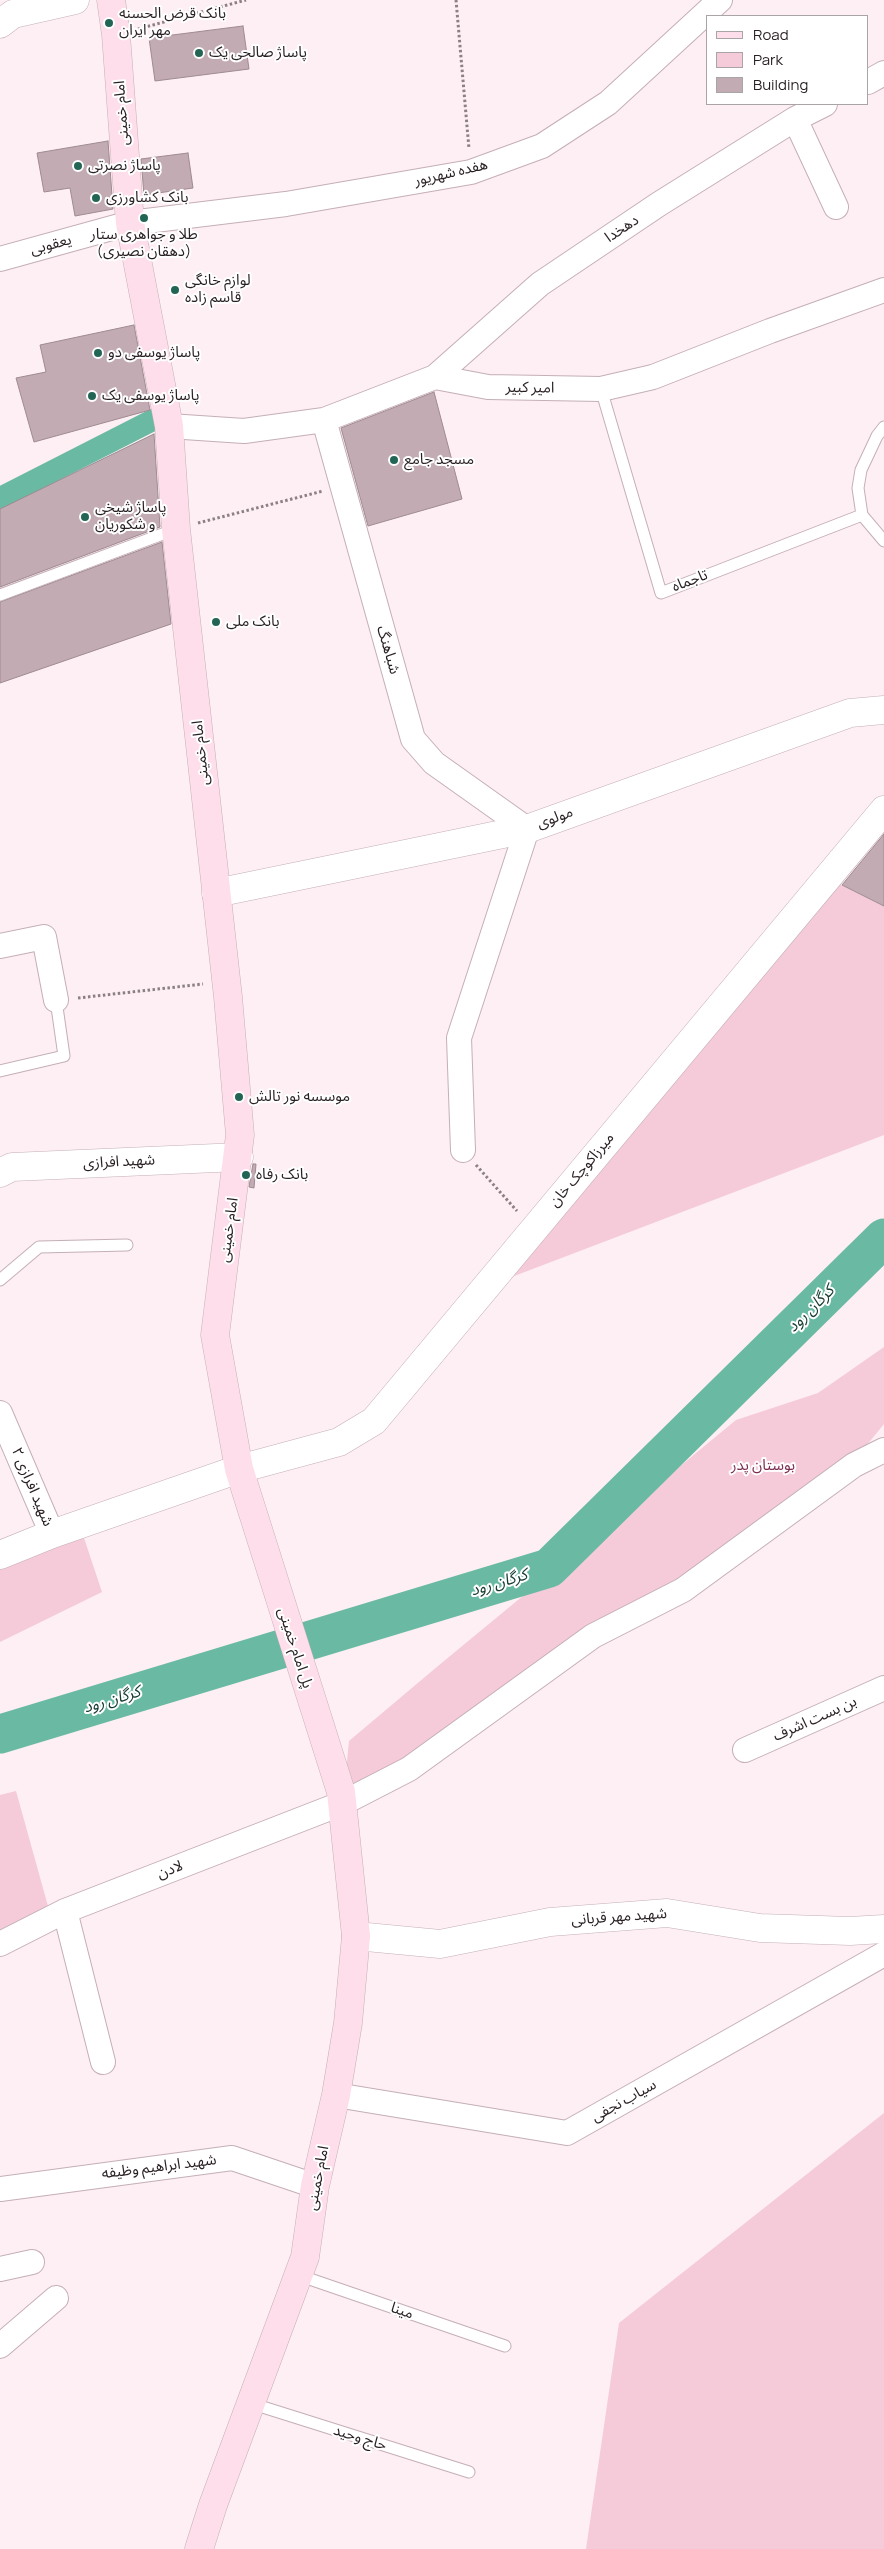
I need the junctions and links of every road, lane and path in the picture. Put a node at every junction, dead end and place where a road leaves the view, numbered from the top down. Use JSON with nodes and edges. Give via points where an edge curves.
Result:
{"nodes":[{"id":1,"x":75,"y":0,"type":"edge"},
{"id":2,"x":111,"y":0,"type":"edge"},
{"id":3,"x":246,"y":0,"type":"edge"},
{"id":4,"x":456,"y":0,"type":"edge"},
{"id":5,"x":720,"y":0,"type":"edge"},
{"id":6,"x":0,"y":24,"type":"edge"},
{"id":7,"x":116,"y":35,"type":"junction"},
{"id":8,"x":884,"y":73,"type":"edge"},
{"id":9,"x":869,"y":81,"type":"edge"},
{"id":10,"x":823,"y":105,"type":"edge"},
{"id":11,"x":795,"y":119,"type":"junction"},
{"id":12,"x":471,"y":172,"type":"junction"},
{"id":13,"x":836,"y":207,"type":"dead end"},
{"id":14,"x":130,"y":223,"type":"junction"},
{"id":15,"x":0,"y":259,"type":"edge"},
{"id":16,"x":884,"y":290,"type":"edge"},
{"id":17,"x":435,"y":377,"type":"junction"},
{"id":18,"x":600,"y":389,"type":"junction"},
{"id":19,"x":324,"y":420,"type":"junction"},
{"id":20,"x":169,"y":426,"type":"junction"},
{"id":21,"x":884,"y":426,"type":"edge"},
{"id":22,"x":343,"y":486,"type":"junction"},
{"id":23,"x":862,"y":515,"type":"junction"},
{"id":24,"x":176,"y":528,"type":"junction"},
{"id":25,"x":884,"y":541,"type":"edge"},
{"id":26,"x":0,"y":595,"type":"edge"},
{"id":27,"x":884,"y":710,"type":"edge"},
{"id":28,"x":884,"y":810,"type":"edge"},
{"id":29,"x":526,"y":829,"type":"junction"},
{"id":30,"x":216,"y":893,"type":"junction"},
{"id":31,"x":0,"y":946,"type":"edge"},
{"id":32,"x":226,"y":981,"type":"junction"},
{"id":33,"x":56,"y":1000,"type":"junction"},
{"id":34,"x":0,"y":1071,"type":"edge"},
{"id":35,"x":462,"y":1150,"type":"joint"},
{"id":36,"x":239,"y":1157,"type":"junction"},
{"id":37,"x":0,"y":1173,"type":"edge"},
{"id":38,"x":532,"y":1229,"type":"junction"},
{"id":39,"x":127,"y":1245,"type":"dead end"},
{"id":40,"x":0,"y":1280,"type":"edge"},
{"id":41,"x":0,"y":1413,"type":"edge"},
{"id":42,"x":884,"y":1450,"type":"edge"},
{"id":43,"x":239,"y":1469,"type":"junction"},
{"id":44,"x":249,"y":1504,"type":"joint"},
{"id":45,"x":52,"y":1534,"type":"junction"},
{"id":46,"x":0,"y":1555,"type":"edge"},
{"id":47,"x":884,"y":1688,"type":"edge"},
{"id":48,"x":745,"y":1750,"type":"dead end"},
{"id":49,"x":342,"y":1797,"type":"junction"},
{"id":50,"x":65,"y":1911,"type":"junction"},
{"id":51,"x":884,"y":1929,"type":"edge"},
{"id":52,"x":356,"y":1936,"type":"junction"},
{"id":53,"x":0,"y":1944,"type":"edge"},
{"id":54,"x":884,"y":1954,"type":"edge"},
{"id":55,"x":104,"y":2062,"type":"dead end"},
{"id":56,"x":336,"y":2095,"type":"junction"},
{"id":57,"x":315,"y":2186,"type":"junction"},
{"id":58,"x":0,"y":2189,"type":"edge"},
{"id":59,"x":32,"y":2262,"type":"dead end"},
{"id":60,"x":0,"y":2269,"type":"edge"},
{"id":61,"x":298,"y":2275,"type":"junction"},
{"id":62,"x":56,"y":2298,"type":"dead end"},
{"id":63,"x":0,"y":2346,"type":"edge"},
{"id":64,"x":505,"y":2346,"type":"dead end"},
{"id":65,"x":250,"y":2404,"type":"junction"},
{"id":66,"x":470,"y":2472,"type":"dead end"},
{"id":67,"x":199,"y":2549,"type":"edge"}],
"edges":[{"from":1,"to":6,"type":"street","via":[[13,14]]},
{"from":2,"to":7,"type":"main road","name":"امام خمینی"},
{"from":3,"to":7,"type":"path"},
{"from":4,"to":12,"type":"path"},
{"from":5,"to":12,"type":"street","name":"هفده شهریور","via":[[608,103],[542,146]]},
{"from":7,"to":14,"type":"main road","name":"امام خمینی"},
{"from":8,"to":9,"type":"street"},
{"from":10,"to":11,"type":"street","name":"دهخدا"},
{"from":11,"to":13,"type":"street"},
{"from":11,"to":17,"type":"street","name":"دهخدا","via":[[659,204],[540,284]]},
{"from":12,"to":14,"type":"street","name":"هفده شهریور","via":[[286,204]]},
{"from":14,"to":15,"type":"street","name":"یعقوبی"},
{"from":14,"to":20,"type":"main road","name":"امام خمینی"},
{"from":16,"to":18,"type":"street","name":"امیر کبیر","via":[[652,378]]},
{"from":17,"to":18,"type":"street","name":"امیر کبیر","via":[[488,387]]},
{"from":17,"to":19,"type":"street"},
{"from":18,"to":23,"type":"lane","name":"تاجماه","via":[[661,593]]},
{"from":19,"to":20,"type":"street","via":[[244,431]]},
{"from":19,"to":22,"type":"street","name":"شباهنگ"},
{"from":20,"to":24,"type":"main road","name":"امام خمینی"},
{"from":21,"to":23,"type":"lane","via":[[861,470],[858,488]]},
{"from":22,"to":24,"type":"path"},
{"from":22,"to":29,"type":"street","name":"شباهنگ","via":[[413,739],[434,763]]},
{"from":23,"to":25,"type":"lane"},
{"from":24,"to":26,"type":"lane"},
{"from":24,"to":30,"type":"main road","name":"امام خمینی"},
{"from":27,"to":29,"type":"street","name":"مولوی","via":[[850,713]]},
{"from":28,"to":38,"type":"street","name":"میرزاکوچک خان"},
{"from":29,"to":30,"type":"street","name":"مولوی"},
{"from":29,"to":35,"type":"street","via":[[459,1038]]},
{"from":30,"to":32,"type":"main road","name":"امام خمینی"},
{"from":31,"to":33,"type":"street","via":[[44,937]]},
{"from":32,"to":33,"type":"path"},
{"from":32,"to":36,"type":"main road","name":"امام خمینی","via":[[240,1135]]},
{"from":33,"to":34,"type":"lane","via":[[64,1056]]},
{"from":35,"to":38,"type":"path"},
{"from":36,"to":37,"type":"street","name":"شهید افرازی","via":[[12,1167]]},
{"from":36,"to":43,"type":"main road","name":"امام خمینی","via":[[215,1335]]},
{"from":38,"to":43,"type":"street","name":"میرزاکوچک خان","via":[[477,1301],[374,1421],[339,1442]]},
{"from":39,"to":40,"type":"lane","via":[[39,1248]]},
{"from":41,"to":45,"type":"street","name":"شهید افرازی ۲"},
{"from":42,"to":49,"type":"street","name":"لادن","via":[[854,1465],[683,1590],[593,1636],[409,1768]]},
{"from":43,"to":44,"type":"main road","name":"امام خمینی"},
{"from":43,"to":45,"type":"street","name":"میرزاکوچک خان"},
{"from":44,"to":49,"type":"main road","name":"پل امام خمینی"},
{"from":45,"to":46,"type":"street","name":"میرزاکوچک خان"},
{"from":47,"to":48,"type":"street","name":"بن بست اشرف"},
{"from":49,"to":50,"type":"street","name":"لادن"},
{"from":49,"to":52,"type":"main road","name":"امام خمینی"},
{"from":50,"to":53,"type":"street","name":"لادن"},
{"from":50,"to":55,"type":"street"},
{"from":51,"to":52,"type":"street","name":"شهید مهر قربانی","via":[[760,1928],[668,1912],[550,1922],[440,1944]]},
{"from":52,"to":56,"type":"main road","name":"امام خمینی","via":[[348,2023]]},
{"from":54,"to":56,"type":"street","name":"سیاب نجفی","via":[[567,2133]]},
{"from":56,"to":57,"type":"main road","name":"امام خمینی"},
{"from":57,"to":58,"type":"street","name":"شهید ابراهیم وظیفه","via":[[232,2158]]},
{"from":57,"to":61,"type":"main road","name":"امام خمینی","via":[[305,2257]]},
{"from":59,"to":60,"type":"street"},
{"from":61,"to":64,"type":"lane","name":"مینا"},
{"from":61,"to":65,"type":"main road","name":"امام خمینی"},
{"from":62,"to":63,"type":"street"},
{"from":65,"to":66,"type":"lane","name":"حاج وحید"},
{"from":65,"to":67,"type":"main road","name":"امام خمینی"}]}
